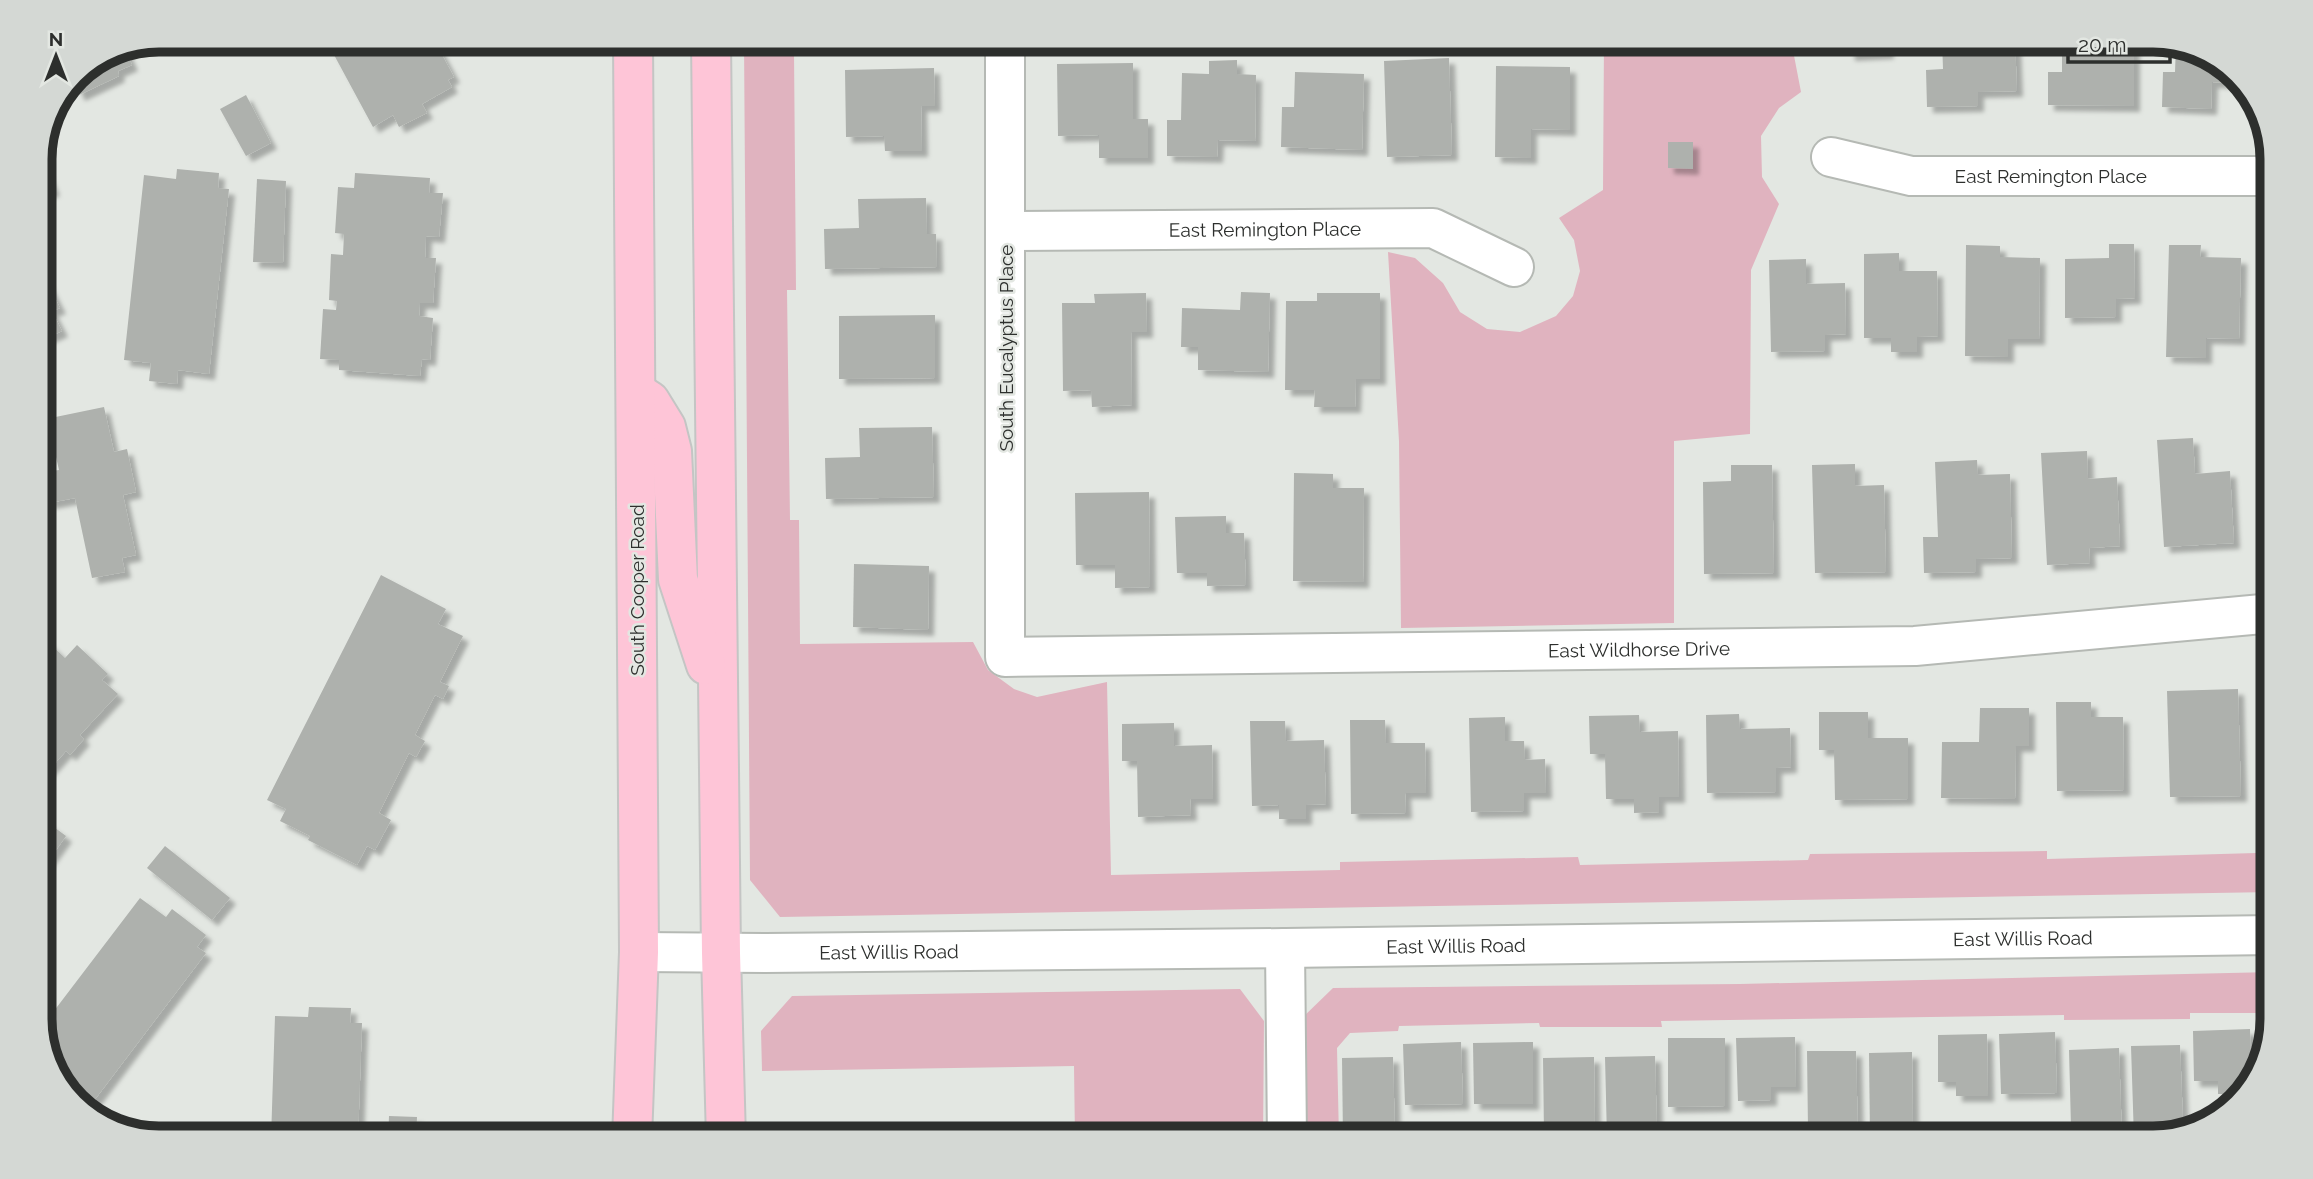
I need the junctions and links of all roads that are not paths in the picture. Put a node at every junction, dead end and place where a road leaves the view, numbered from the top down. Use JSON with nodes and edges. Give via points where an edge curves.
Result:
{"nodes":[{"id":1,"x":633,"y":53,"type":"edge"},
{"id":2,"x":711,"y":53,"type":"edge"},
{"id":3,"x":1005,"y":53,"type":"edge"},
{"id":4,"x":1831,"y":157,"type":"dead end"},
{"id":5,"x":2260,"y":176,"type":"edge"},
{"id":6,"x":1006,"y":231,"type":"junction"},
{"id":7,"x":1514,"y":267,"type":"dead end"},
{"id":8,"x":636,"y":392,"type":"junction"},
{"id":9,"x":2260,"y":614,"type":"edge"},
{"id":10,"x":1005,"y":657,"type":"joint"},
{"id":11,"x":718,"y":704,"type":"junction"},
{"id":12,"x":2260,"y":934,"type":"edge"},
{"id":13,"x":1285,"y":948,"type":"junction"},
{"id":14,"x":639,"y":952,"type":"junction"},
{"id":15,"x":721,"y":953,"type":"junction"},
{"id":16,"x":632,"y":1126,"type":"edge"},
{"id":17,"x":726,"y":1126,"type":"edge"},
{"id":18,"x":1287,"y":1126,"type":"edge"}],
"edges":[{"from":1,"to":8,"type":"main road","name":"South Cooper Road"},
{"from":2,"to":11,"type":"main road"},
{"from":3,"to":6,"type":"street","name":"South Eucalyptus Place"},
{"from":4,"to":5,"type":"street","name":"East Remington Place","via":[[1911,176]]},
{"from":6,"to":7,"type":"street","name":"East Remington Place","via":[[1433,228]]},
{"from":6,"to":10,"type":"street","name":"South Eucalyptus Place"},
{"from":8,"to":11,"type":"main road","via":[[650,401],[666,427],[672,451],[678,579]]},
{"from":8,"to":14,"type":"main road","name":"South Cooper Road"},
{"from":9,"to":10,"type":"street","name":"East Wildhorse Drive","via":[[1915,646]]},
{"from":11,"to":15,"type":"main road"},
{"from":12,"to":13,"type":"street","name":"East Willis Road"},
{"from":13,"to":15,"type":"street","name":"East Willis Road"},
{"from":13,"to":18,"type":"street"},
{"from":14,"to":15,"type":"street","name":"East Willis Road"},
{"from":14,"to":16,"type":"main road","name":"South Cooper Road"},
{"from":15,"to":17,"type":"main road"}]}
